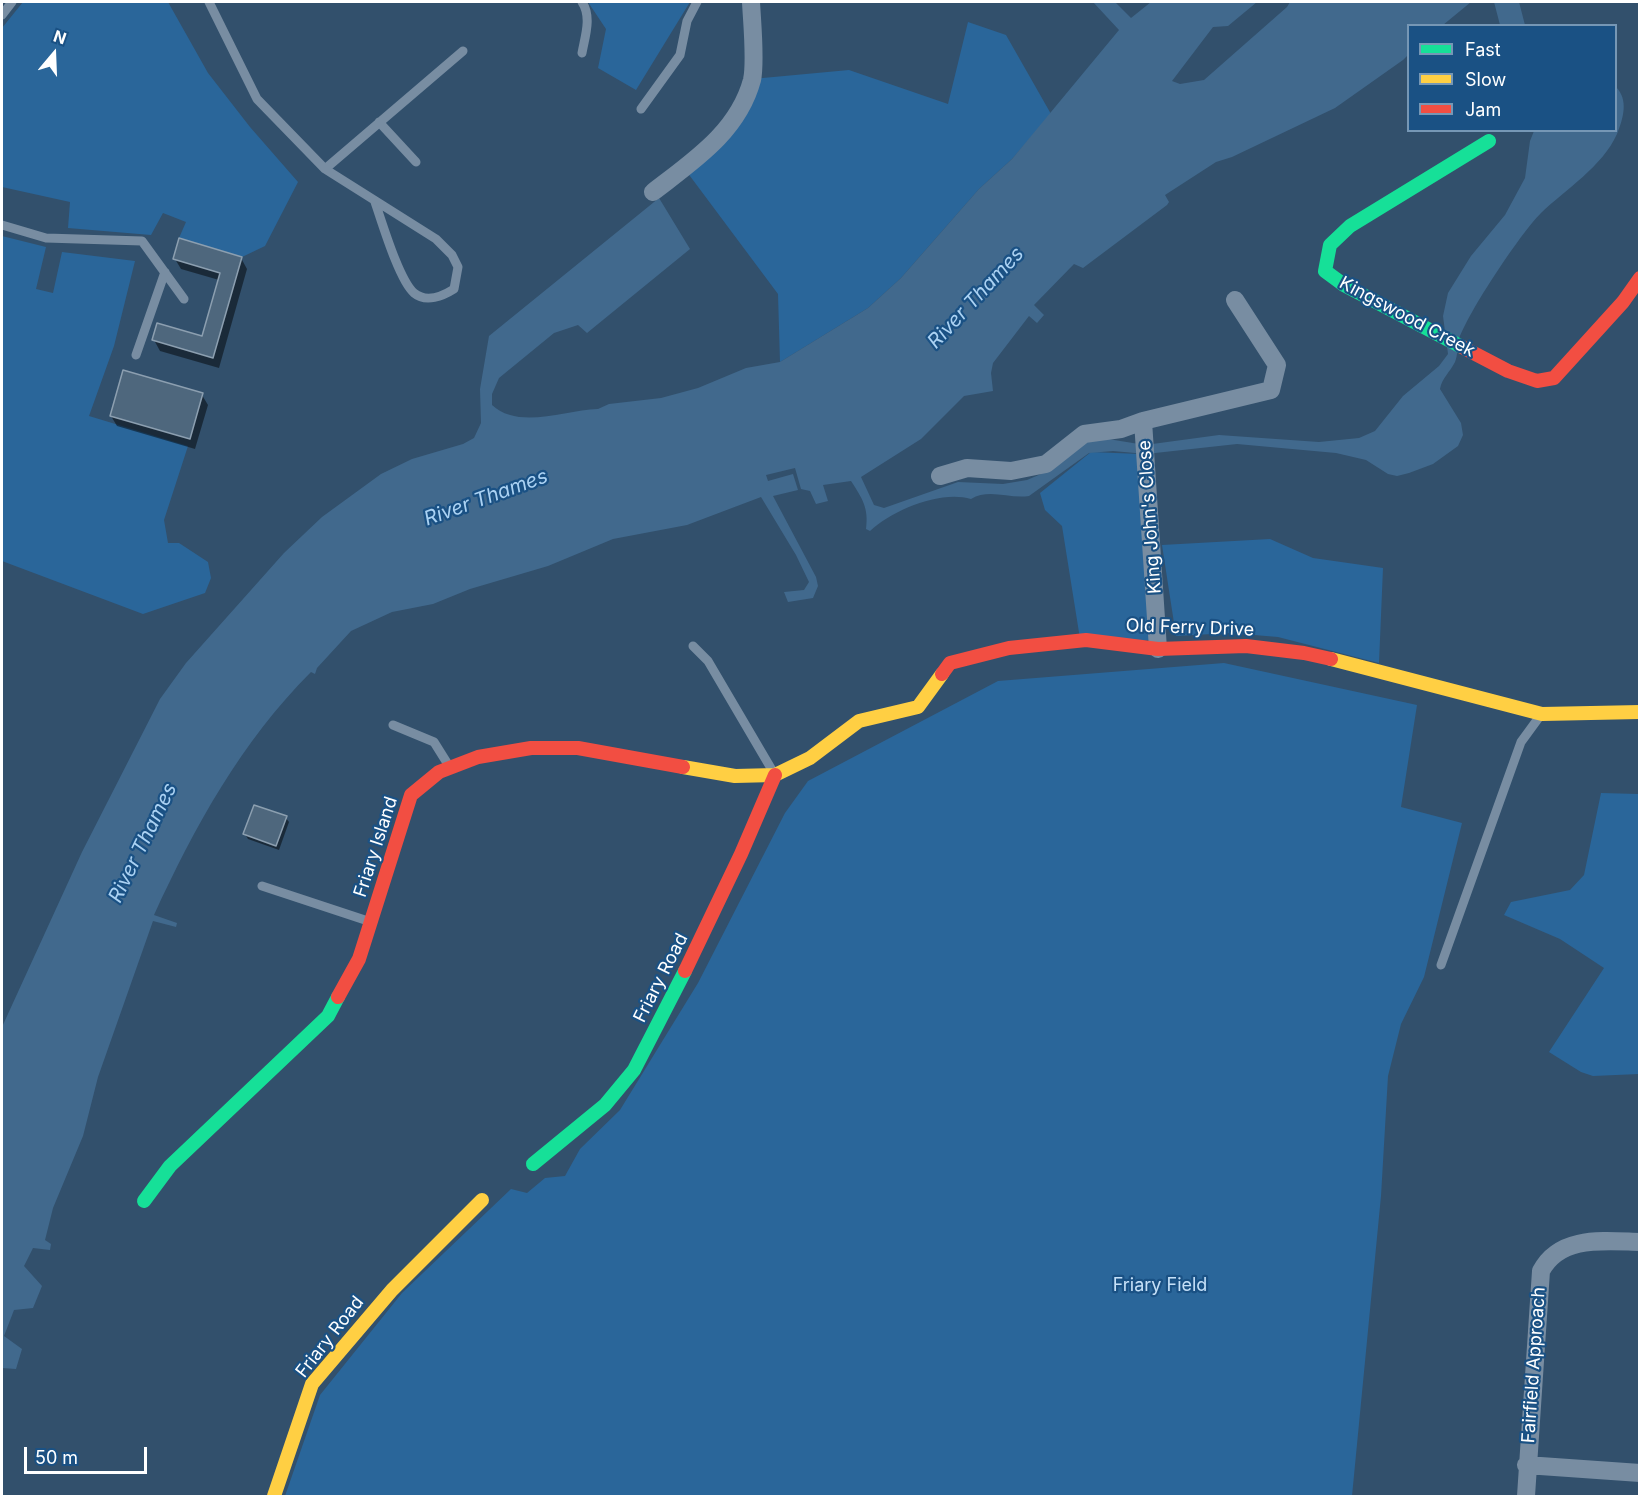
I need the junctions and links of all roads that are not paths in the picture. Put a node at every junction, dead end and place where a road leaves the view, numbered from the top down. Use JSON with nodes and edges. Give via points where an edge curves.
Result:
{"nodes":[{"id":1,"x":12,"y":2,"type":"edge"},
{"id":2,"x":209,"y":2,"type":"edge"},
{"id":3,"x":582,"y":2,"type":"edge"},
{"id":4,"x":697,"y":2,"type":"edge"},
{"id":5,"x":751,"y":2,"type":"edge"},
{"id":6,"x":2,"y":15,"type":"edge"},
{"id":7,"x":463,"y":51,"type":"dead end"},
{"id":8,"x":582,"y":53,"type":"dead end"},
{"id":9,"x":641,"y":109,"type":"dead end"},
{"id":10,"x":379,"y":122,"type":"junction"},
{"id":11,"x":1489,"y":141,"type":"dead end"},
{"id":12,"x":416,"y":162,"type":"dead end"},
{"id":13,"x":325,"y":169,"type":"junction"},
{"id":14,"x":653,"y":192,"type":"dead end"},
{"id":15,"x":375,"y":202,"type":"junction"},
{"id":16,"x":2,"y":225,"type":"edge"},
{"id":17,"x":165,"y":272,"type":"junction"},
{"id":18,"x":1640,"y":278,"type":"edge"},
{"id":19,"x":184,"y":299,"type":"dead end"},
{"id":20,"x":1634,"y":299,"type":"edge"},
{"id":21,"x":1235,"y":300,"type":"dead end"},
{"id":22,"x":136,"y":355,"type":"dead end"},
{"id":23,"x":1143,"y":421,"type":"junction"},
{"id":24,"x":940,"y":476,"type":"dead end"},
{"id":25,"x":693,"y":646,"type":"dead end"},
{"id":26,"x":1158,"y":649,"type":"junction"},
{"id":27,"x":1640,"y":712,"type":"edge"},
{"id":28,"x":1542,"y":714,"type":"junction"},
{"id":29,"x":393,"y":725,"type":"dead end"},
{"id":30,"x":451,"y":768,"type":"junction"},
{"id":31,"x":775,"y":775,"type":"junction"},
{"id":32,"x":262,"y":886,"type":"dead end"},
{"id":33,"x":371,"y":921,"type":"junction"},
{"id":34,"x":1441,"y":965,"type":"dead end"},
{"id":35,"x":533,"y":1164,"type":"dead end"},
{"id":36,"x":482,"y":1200,"type":"dead end"},
{"id":37,"x":144,"y":1201,"type":"dead end"},
{"id":38,"x":1640,"y":1242,"type":"edge"},
{"id":39,"x":1526,"y":1466,"type":"junction"},
{"id":40,"x":1640,"y":1473,"type":"edge"},
{"id":41,"x":274,"y":1497,"type":"edge"},
{"id":42,"x":1526,"y":1497,"type":"edge"}],
"edges":[{"from":1,"to":6,"type":"lane"},
{"from":2,"to":13,"type":"lane","via":[[257,99]]},
{"from":3,"to":8,"type":"lane","via":[[588,20]]},
{"from":4,"to":9,"type":"lane","via":[[687,21],[677,61]]},
{"from":5,"to":14,"type":"street","via":[[752,79],[740,109],[729,129]]},
{"from":7,"to":10,"type":"lane"},
{"from":10,"to":12,"type":"lane"},
{"from":10,"to":13,"type":"lane"},
{"from":11,"to":20,"type":"street","name":"Kingswood Creek","via":[[1358,221],[1330,244],[1325,271],[1465,349],[1537,381],[1554,378]]},
{"from":13,"to":15,"type":"lane"},
{"from":15,"to":15,"type":"lane","via":[[403,275],[414,292],[436,298],[454,289],[458,267],[452,255],[412,222]]},
{"from":16,"to":17,"type":"lane","via":[[46,238],[142,241]]},
{"from":17,"to":19,"type":"lane"},
{"from":17,"to":22,"type":"lane"},
{"from":18,"to":20,"type":"street","name":"Kingswood Creek"},
{"from":21,"to":23,"type":"street","name":"King John's Close","via":[[1277,365],[1271,390]]},
{"from":23,"to":24,"type":"street","name":"King John's Close","via":[[1084,434],[1046,464],[1011,471],[967,468]]},
{"from":23,"to":26,"type":"street","name":"King John's Close"},
{"from":25,"to":31,"type":"lane","via":[[708,661]]},
{"from":26,"to":28,"type":"street","name":"Old Ferry Drive","via":[[1246,646],[1304,653]]},
{"from":26,"to":31,"type":"street","name":"Old Ferry Drive","via":[[1086,640],[1009,648],[950,663],[918,707],[859,721],[810,758]]},
{"from":27,"to":28,"type":"street","name":"Old Ferry Drive"},
{"from":28,"to":34,"type":"lane","via":[[1521,742]]},
{"from":29,"to":30,"type":"lane","via":[[434,742]]},
{"from":30,"to":31,"type":"street","name":"Friary Island","via":[[478,757],[531,748],[578,748],[735,776]]},
{"from":30,"to":33,"type":"street","name":"Friary Island","via":[[439,772],[411,795]]},
{"from":31,"to":35,"type":"street","name":"Friary Road","via":[[741,854],[634,1070],[605,1105]]},
{"from":32,"to":33,"type":"lane"},
{"from":33,"to":37,"type":"street","name":"Friary Island","via":[[359,959],[328,1016],[170,1166]]},
{"from":36,"to":41,"type":"street","name":"Friary Road","via":[[392,1290],[312,1384]]},
{"from":38,"to":39,"type":"street","name":"Fairfield Approach","via":[[1573,1245],[1552,1254],[1541,1271]]},
{"from":39,"to":40,"type":"street"},
{"from":39,"to":42,"type":"street","name":"Fairfield Approach"}]}
